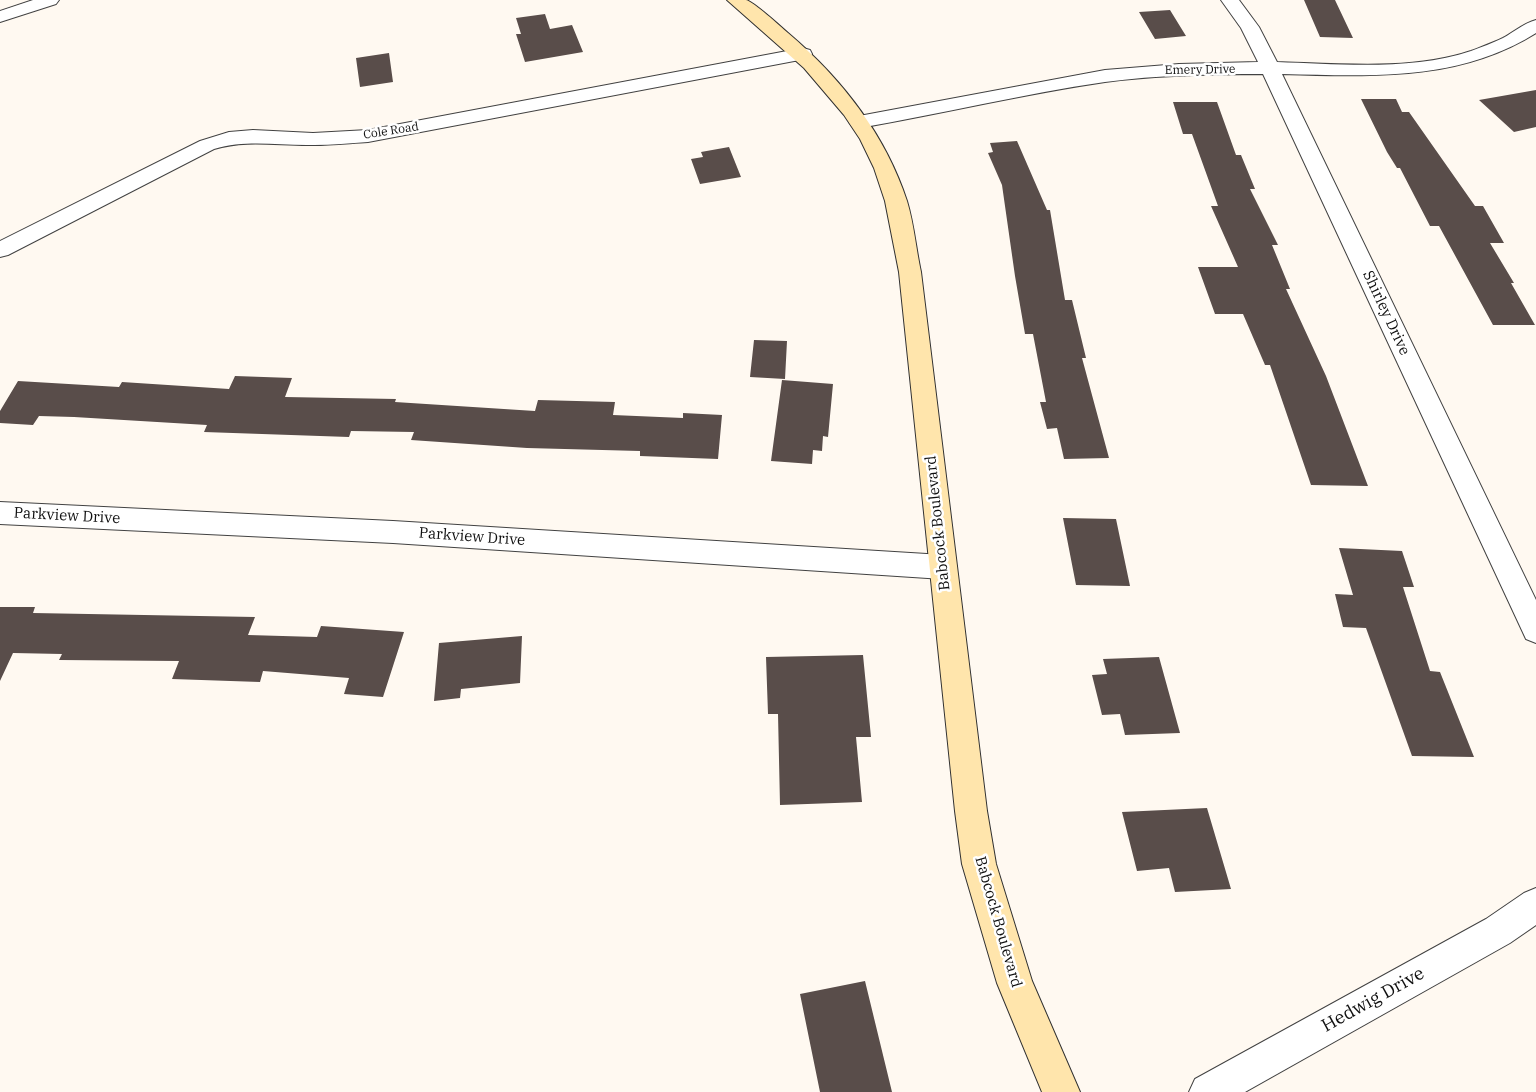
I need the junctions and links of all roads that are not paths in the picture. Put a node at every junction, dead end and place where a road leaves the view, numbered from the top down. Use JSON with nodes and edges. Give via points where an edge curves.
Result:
{"nodes":[{"id":1,"x":50,"y":0,"type":"edge"},
{"id":2,"x":736,"y":0,"type":"edge"},
{"id":3,"x":1230,"y":0,"type":"edge"},
{"id":4,"x":0,"y":17,"type":"edge"},
{"id":5,"x":1536,"y":25,"type":"edge"},
{"id":6,"x":802,"y":54,"type":"junction"},
{"id":7,"x":1270,"y":68,"type":"junction"},
{"id":8,"x":859,"y":122,"type":"junction"},
{"id":9,"x":0,"y":250,"type":"edge"},
{"id":10,"x":0,"y":512,"type":"edge"},
{"id":11,"x":943,"y":566,"type":"junction"},
{"id":12,"x":1536,"y":630,"type":"edge"},
{"id":13,"x":1536,"y":905,"type":"edge"},
{"id":14,"x":1061,"y":1092,"type":"edge"},
{"id":15,"x":1208,"y":1092,"type":"edge"}],
"edges":[{"from":1,"to":4,"type":"street"},
{"from":2,"to":6,"type":"main road","name":"Babcock Boulevard"},
{"from":3,"to":7,"type":"street","name":"Shirley Drive","via":[[1250,27]]},
{"from":5,"to":7,"type":"street","name":"Emery Drive","via":[[1486,53],[1450,62],[1390,69]]},
{"from":6,"to":8,"type":"main road","name":"Babcock Boulevard","via":[[834,87]]},
{"from":6,"to":9,"type":"street","name":"Cole Road","via":[[378,134],[312,139],[229,138],[207,145]]},
{"from":7,"to":8,"type":"street","name":"Emery Drive","via":[[1120,74]]},
{"from":7,"to":12,"type":"street","name":"Shirley Drive"},
{"from":8,"to":11,"type":"main road","name":"Babcock Boulevard","via":[[885,171],[903,235]]},
{"from":10,"to":11,"type":"street","name":"Parkview Drive","via":[[393,532]]},
{"from":11,"to":14,"type":"main road","name":"Babcock Boulevard","via":[[979,864],[1015,983]]},
{"from":13,"to":15,"type":"street","name":"Hedwig Drive","via":[[1498,931]]}]}
